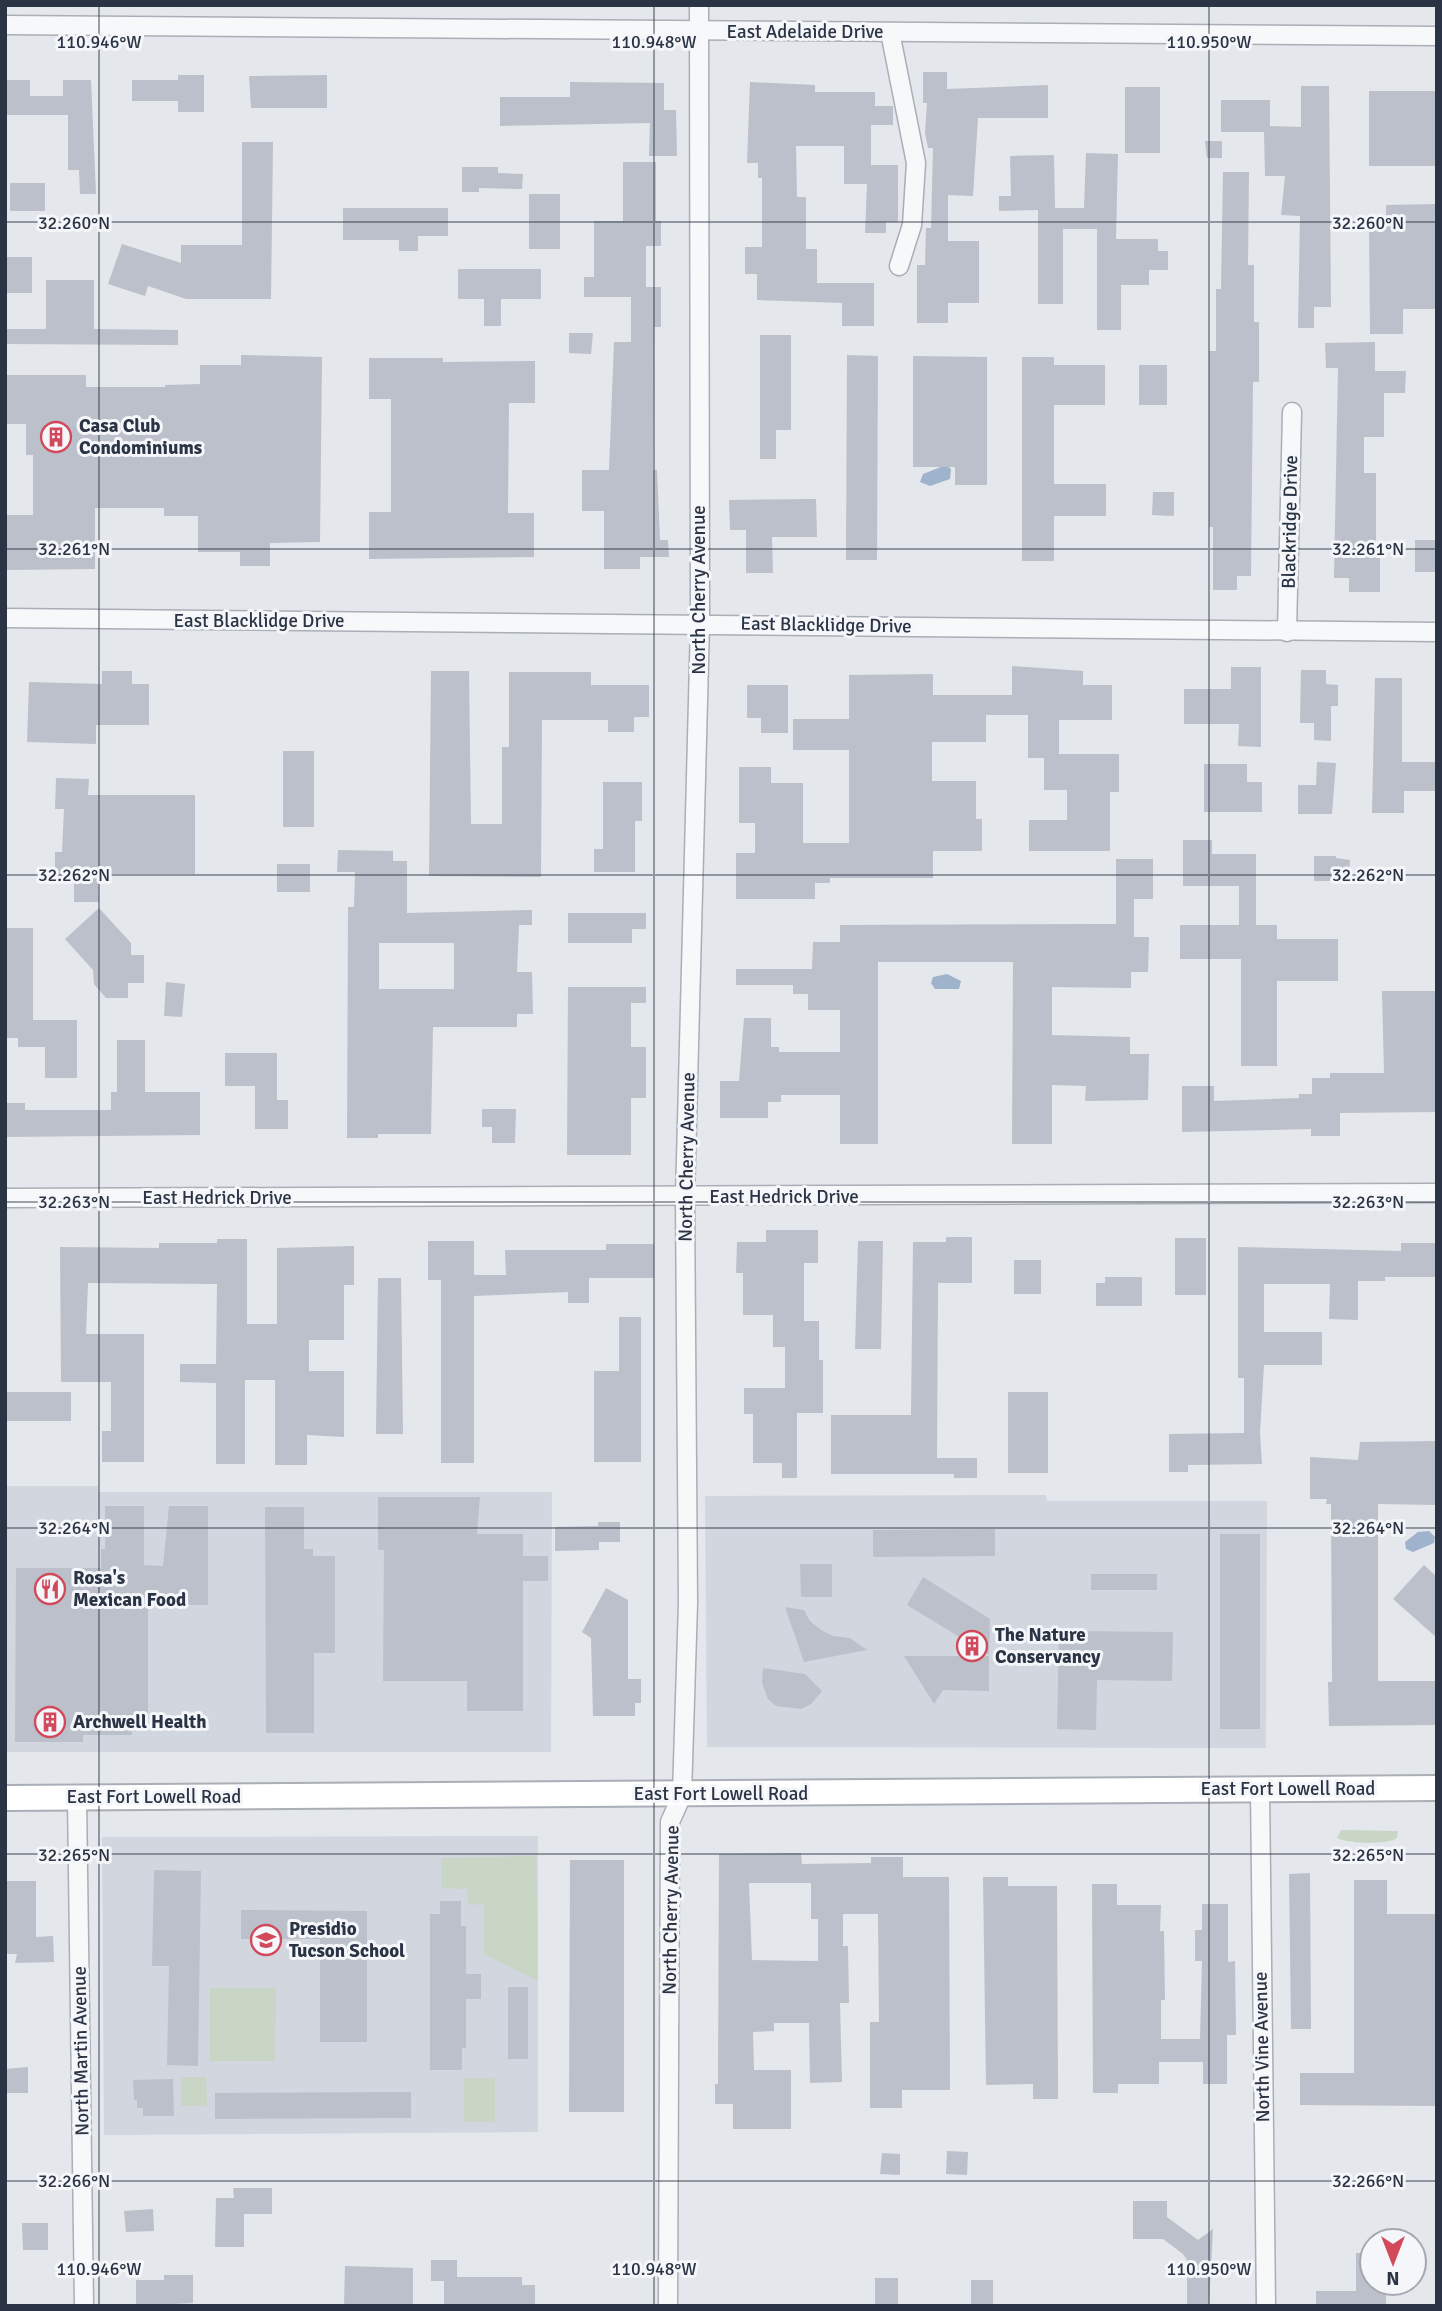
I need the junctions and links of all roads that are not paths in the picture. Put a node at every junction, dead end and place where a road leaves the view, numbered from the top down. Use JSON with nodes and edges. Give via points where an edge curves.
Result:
{"nodes":[{"id":1,"x":699,"y":5,"type":"edge"},
{"id":2,"x":5,"y":24,"type":"edge"},
{"id":3,"x":699,"y":32,"type":"junction"},
{"id":4,"x":890,"y":32,"type":"junction"},
{"id":5,"x":1437,"y":36,"type":"edge"},
{"id":6,"x":899,"y":267,"type":"dead end"},
{"id":7,"x":1292,"y":412,"type":"dead end"},
{"id":8,"x":5,"y":618,"type":"edge"},
{"id":9,"x":700,"y":624,"type":"junction"},
{"id":10,"x":1287,"y":632,"type":"junction"},
{"id":11,"x":1437,"y":632,"type":"edge"},
{"id":12,"x":1437,"y":1193,"type":"edge"},
{"id":13,"x":5,"y":1198,"type":"edge"},
{"id":14,"x":685,"y":1198,"type":"junction"},
{"id":15,"x":1437,"y":1788,"type":"edge"},
{"id":16,"x":1260,"y":1789,"type":"junction"},
{"id":17,"x":682,"y":1795,"type":"junction"},
{"id":18,"x":77,"y":1797,"type":"junction"},
{"id":19,"x":5,"y":1798,"type":"edge"},
{"id":20,"x":84,"y":2306,"type":"edge"},
{"id":21,"x":668,"y":2306,"type":"edge"},
{"id":22,"x":1266,"y":2306,"type":"edge"}],
"edges":[{"from":1,"to":3,"type":"street","name":"North Cherry Avenue"},
{"from":2,"to":3,"type":"street","name":"East Adelaide Drive"},
{"from":3,"to":4,"type":"street","name":"East Adelaide Drive"},
{"from":3,"to":9,"type":"street","name":"North Cherry Avenue"},
{"from":4,"to":5,"type":"street","name":"East Adelaide Drive"},
{"from":4,"to":6,"type":"street","via":[[916,163],[912,225]]},
{"from":7,"to":10,"type":"street","name":"Blackridge Drive"},
{"from":8,"to":9,"type":"street","name":"East Blacklidge Drive"},
{"from":9,"to":10,"type":"street","name":"East Blacklidge Drive"},
{"from":9,"to":14,"type":"street","name":"North Cherry Avenue"},
{"from":10,"to":11,"type":"street","name":"East Blacklidge Drive"},
{"from":12,"to":14,"type":"street","name":"East Hedrick Drive"},
{"from":13,"to":14,"type":"street","name":"East Hedrick Drive"},
{"from":14,"to":17,"type":"street","name":"North Cherry Avenue","via":[[688,1603]]},
{"from":15,"to":16,"type":"main road","name":"East Fort Lowell Road"},
{"from":16,"to":17,"type":"main road","name":"East Fort Lowell Road"},
{"from":16,"to":22,"type":"street","name":"North Vine Avenue"},
{"from":17,"to":18,"type":"main road","name":"East Fort Lowell Road"},
{"from":17,"to":21,"type":"street","name":"North Cherry Avenue","via":[[670,1822]]},
{"from":18,"to":19,"type":"main road","name":"East Fort Lowell Road"},
{"from":18,"to":20,"type":"street","name":"North Martin Avenue"}]}
